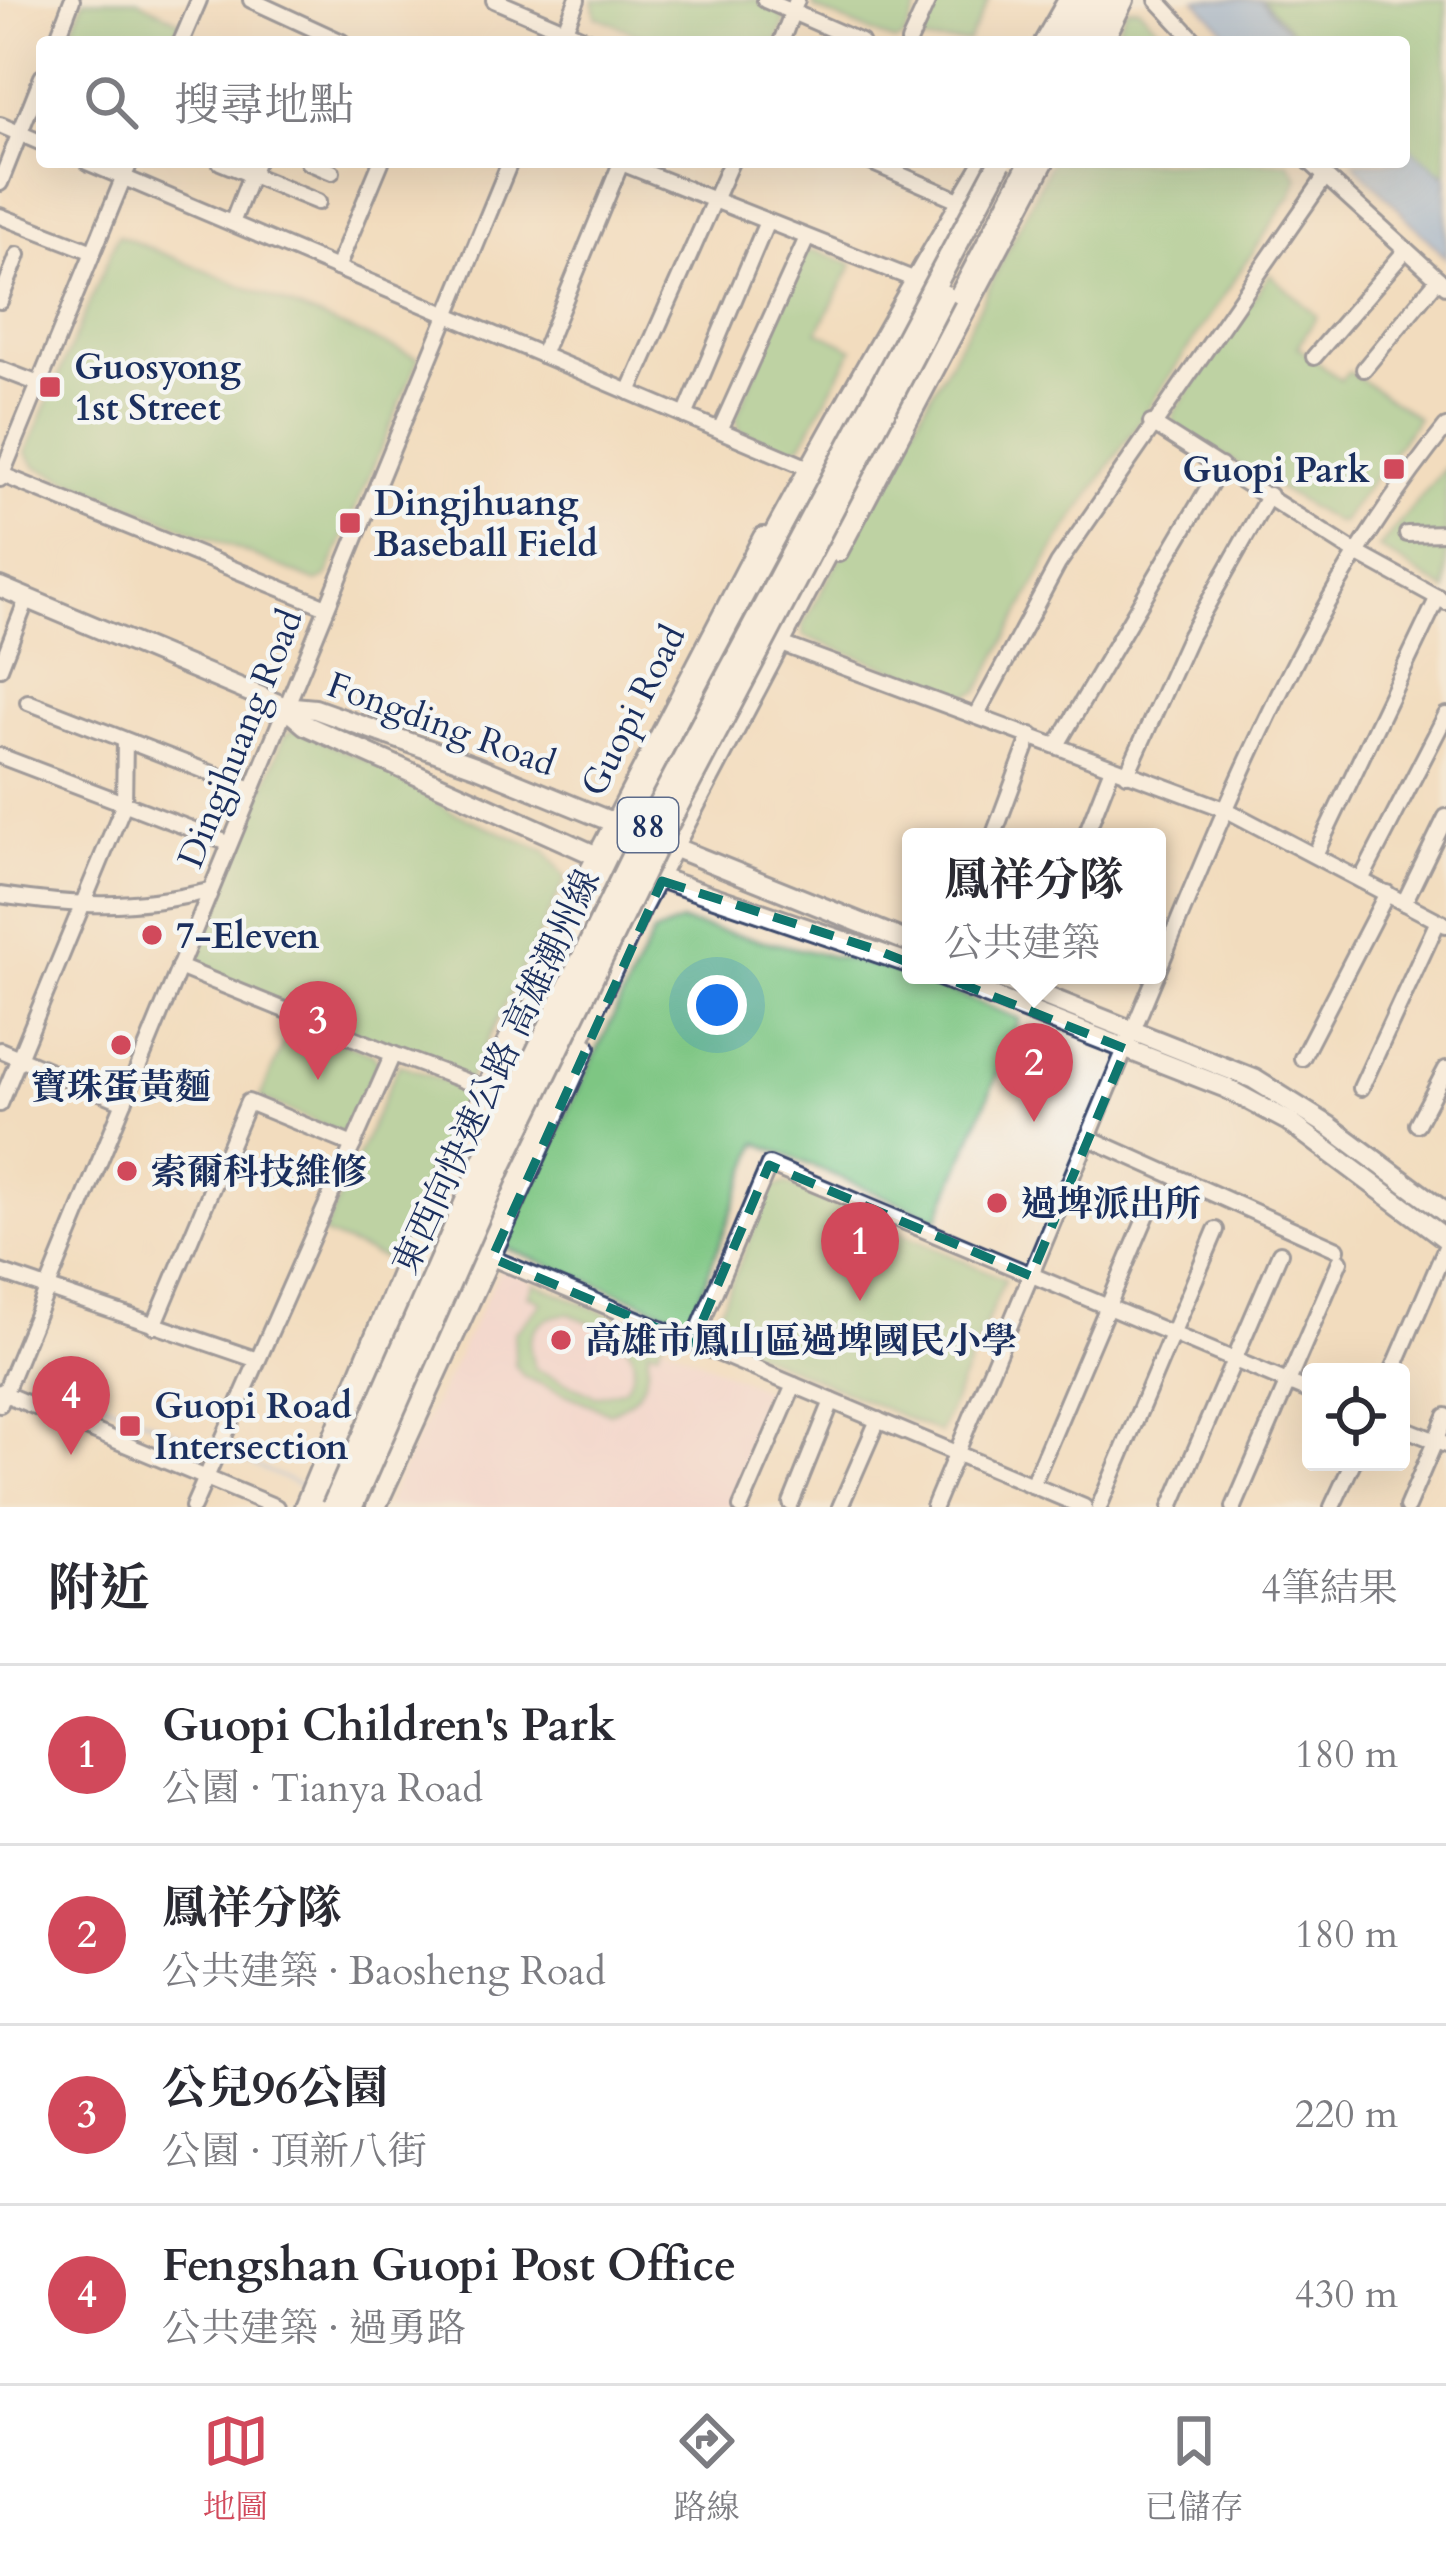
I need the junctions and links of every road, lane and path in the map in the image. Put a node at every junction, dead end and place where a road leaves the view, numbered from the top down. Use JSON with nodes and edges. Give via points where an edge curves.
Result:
{"nodes":[{"id":1,"x":72,"y":0,"type":"edge"},
{"id":2,"x":199,"y":0,"type":"edge"},
{"id":3,"x":251,"y":0,"type":"edge"},
{"id":4,"x":494,"y":0,"type":"edge"},
{"id":5,"x":577,"y":0,"type":"edge"},
{"id":6,"x":765,"y":0,"type":"edge"},
{"id":7,"x":928,"y":0,"type":"edge"},
{"id":8,"x":1067,"y":0,"type":"edge"},
{"id":9,"x":1086,"y":0,"type":"edge"},
{"id":10,"x":1106,"y":0,"type":"edge"},
{"id":11,"x":1124,"y":0,"type":"edge"},
{"id":12,"x":1156,"y":0,"type":"edge"},
{"id":13,"x":795,"y":6,"type":"edge"},
{"id":14,"x":307,"y":35,"type":"edge"},
{"id":15,"x":58,"y":36,"type":"edge"},
{"id":16,"x":184,"y":36,"type":"edge"},
{"id":17,"x":562,"y":36,"type":"edge"},
{"id":18,"x":783,"y":36,"type":"edge"},
{"id":19,"x":850,"y":36,"type":"edge"},
{"id":20,"x":912,"y":36,"type":"edge"},
{"id":21,"x":1047,"y":36,"type":"edge"},
{"id":22,"x":1065,"y":36,"type":"edge"},
{"id":23,"x":1088,"y":36,"type":"edge"},
{"id":24,"x":1106,"y":36,"type":"edge"},
{"id":25,"x":1190,"y":36,"type":"edge"},
{"id":26,"x":36,"y":93,"type":"edge"},
{"id":27,"x":0,"y":125,"type":"edge"},
{"id":28,"x":20,"y":134,"type":"junction"},
{"id":29,"x":36,"y":141,"type":"edge"},
{"id":30,"x":101,"y":168,"type":"edge"},
{"id":31,"x":127,"y":168,"type":"edge"},
{"id":32,"x":254,"y":168,"type":"edge"},
{"id":33,"x":322,"y":168,"type":"edge"},
{"id":34,"x":379,"y":168,"type":"edge"},
{"id":35,"x":507,"y":168,"type":"edge"},
{"id":36,"x":618,"y":168,"type":"edge"},
{"id":37,"x":634,"y":168,"type":"edge"},
{"id":38,"x":728,"y":168,"type":"edge"},
{"id":39,"x":885,"y":168,"type":"edge"},
{"id":40,"x":972,"y":168,"type":"edge"},
{"id":41,"x":983,"y":168,"type":"edge"},
{"id":42,"x":997,"y":168,"type":"edge"},
{"id":43,"x":1012,"y":168,"type":"edge"},
{"id":44,"x":1028,"y":168,"type":"edge"},
{"id":45,"x":1041,"y":168,"type":"edge"},
{"id":46,"x":1316,"y":168,"type":"edge"},
{"id":47,"x":332,"y":172,"type":"dead end"},
{"id":48,"x":123,"y":177,"type":"junction"},
{"id":49,"x":1325,"y":177,"type":"junction"},
{"id":50,"x":1,"y":179,"type":"edge"},
{"id":51,"x":954,"y":198,"type":"junction"},
{"id":52,"x":318,"y":202,"type":"dead end"},
{"id":53,"x":713,"y":202,"type":"junction"},
{"id":54,"x":0,"y":216,"type":"edge"},
{"id":55,"x":232,"y":223,"type":"junction"},
{"id":56,"x":766,"y":224,"type":"junction"},
{"id":57,"x":806,"y":240,"type":"junction"},
{"id":58,"x":1406,"y":250,"type":"junction"},
{"id":59,"x":93,"y":252,"type":"junction"},
{"id":60,"x":19,"y":255,"type":"dead end"},
{"id":61,"x":337,"y":268,"type":"junction"},
{"id":62,"x":908,"y":277,"type":"junction"},
{"id":63,"x":1442,"y":282,"type":"edge"},
{"id":64,"x":0,"y":301,"type":"edge"},
{"id":65,"x":446,"y":314,"type":"junction"},
{"id":66,"x":542,"y":355,"type":"junction"},
{"id":67,"x":1314,"y":357,"type":"dead end"},
{"id":68,"x":0,"y":368,"type":"edge"},
{"id":69,"x":1364,"y":369,"type":"dead end"},
{"id":70,"x":39,"y":384,"type":"junction"},
{"id":71,"x":629,"y":392,"type":"junction"},
{"id":72,"x":685,"y":416,"type":"junction"},
{"id":73,"x":1151,"y":423,"type":"junction"},
{"id":74,"x":1446,"y":427,"type":"edge"},
{"id":75,"x":720,"y":430,"type":"junction"},
{"id":76,"x":804,"y":466,"type":"junction"},
{"id":77,"x":1221,"y":466,"type":"junction"},
{"id":78,"x":1,"y":476,"type":"edge"},
{"id":79,"x":1269,"y":495,"type":"junction"},
{"id":80,"x":1446,"y":533,"type":"edge"},
{"id":81,"x":1407,"y":534,"type":"dead end"},
{"id":82,"x":1353,"y":551,"type":"junction"},
{"id":83,"x":0,"y":587,"type":"edge"},
{"id":84,"x":27,"y":599,"type":"junction"},
{"id":85,"x":1442,"y":600,"type":"edge"},
{"id":86,"x":325,"y":606,"type":"junction"},
{"id":87,"x":787,"y":646,"type":"junction"},
{"id":88,"x":0,"y":668,"type":"edge"},
{"id":89,"x":28,"y":702,"type":"dead end"},
{"id":90,"x":283,"y":706,"type":"junction"},
{"id":91,"x":978,"y":713,"type":"junction"},
{"id":92,"x":1446,"y":715,"type":"edge"},
{"id":93,"x":1031,"y":735,"type":"junction"},
{"id":94,"x":125,"y":741,"type":"junction"},
{"id":95,"x":1057,"y":746,"type":"junction"},
{"id":96,"x":0,"y":756,"type":"edge"},
{"id":97,"x":1120,"y":771,"type":"junction"},
{"id":98,"x":249,"y":788,"type":"junction"},
{"id":99,"x":124,"y":804,"type":"junction"},
{"id":100,"x":1225,"y":809,"type":"junction"},
{"id":101,"x":1446,"y":817,"type":"edge"},
{"id":102,"x":618,"y":824,"type":"junction"},
{"id":103,"x":996,"y":828,"type":"edge"},
{"id":104,"x":1090,"y":828,"type":"edge"},
{"id":105,"x":228,"y":843,"type":"junction"},
{"id":106,"x":675,"y":848,"type":"junction"},
{"id":107,"x":1315,"y":855,"type":"junction"},
{"id":108,"x":600,"y":858,"type":"junction"},
{"id":109,"x":658,"y":880,"type":"junction"},
{"id":110,"x":1361,"y":880,"type":"junction"},
{"id":111,"x":209,"y":891,"type":"junction"},
{"id":112,"x":1387,"y":893,"type":"junction"},
{"id":113,"x":0,"y":895,"type":"edge"},
{"id":114,"x":1404,"y":903,"type":"junction"},
{"id":115,"x":80,"y":907,"type":"junction"},
{"id":116,"x":1442,"y":923,"type":"edge"},
{"id":117,"x":902,"y":940,"type":"edge"},
{"id":118,"x":1166,"y":952,"type":"edge"},
{"id":119,"x":902,"y":961,"type":"edge"},
{"id":120,"x":178,"y":967,"type":"junction"},
{"id":121,"x":960,"y":984,"type":"edge"},
{"id":122,"x":1036,"y":984,"type":"edge"},
{"id":123,"x":1153,"y":984,"type":"edge"},
{"id":124,"x":1135,"y":1028,"type":"junction"},
{"id":125,"x":1126,"y":1049,"type":"junction"},
{"id":126,"x":0,"y":1050,"type":"edge"},
{"id":127,"x":393,"y":1054,"type":"junction"},
{"id":128,"x":20,"y":1058,"type":"junction"},
{"id":129,"x":1303,"y":1058,"type":"dead end"},
{"id":130,"x":1446,"y":1069,"type":"edge"},
{"id":131,"x":484,"y":1088,"type":"junction"},
{"id":132,"x":1360,"y":1088,"type":"dead end"},
{"id":133,"x":124,"y":1102,"type":"junction"},
{"id":134,"x":0,"y":1104,"type":"edge"},
{"id":135,"x":1418,"y":1124,"type":"dead end"},
{"id":136,"x":1089,"y":1138,"type":"junction"},
{"id":137,"x":353,"y":1145,"type":"junction"},
{"id":138,"x":1443,"y":1204,"type":"edge"},
{"id":139,"x":1151,"y":1205,"type":"dead end"},
{"id":140,"x":1216,"y":1231,"type":"dead end"},
{"id":141,"x":1446,"y":1243,"type":"edge"},
{"id":142,"x":1280,"y":1253,"type":"dead end"},
{"id":143,"x":492,"y":1258,"type":"junction"},
{"id":144,"x":0,"y":1272,"type":"edge"},
{"id":145,"x":1031,"y":1276,"type":"junction"},
{"id":146,"x":46,"y":1290,"type":"junction"},
{"id":147,"x":1108,"y":1308,"type":"junction"},
{"id":148,"x":154,"y":1326,"type":"junction"},
{"id":149,"x":1173,"y":1335,"type":"junction"},
{"id":150,"x":693,"y":1343,"type":"junction"},
{"id":151,"x":255,"y":1359,"type":"junction"},
{"id":152,"x":1234,"y":1360,"type":"junction"},
{"id":153,"x":1396,"y":1363,"type":"edge"},
{"id":154,"x":1288,"y":1383,"type":"junction"},
{"id":155,"x":794,"y":1385,"type":"junction"},
{"id":156,"x":1302,"y":1388,"type":"edge"},
{"id":157,"x":1,"y":1396,"type":"edge"},
{"id":158,"x":832,"y":1401,"type":"junction"},
{"id":159,"x":1446,"y":1416,"type":"edge"},
{"id":160,"x":878,"y":1420,"type":"junction"},
{"id":161,"x":1410,"y":1431,"type":"edge"},
{"id":162,"x":1441,"y":1443,"type":"edge"},
{"id":163,"x":956,"y":1454,"type":"junction"},
{"id":164,"x":1348,"y":1471,"type":"edge"},
{"id":165,"x":205,"y":1478,"type":"junction"},
{"id":166,"x":1032,"y":1485,"type":"junction"},
{"id":167,"x":790,"y":1503,"type":"dead end"},
{"id":168,"x":939,"y":1506,"type":"edge"},
{"id":169,"x":1078,"y":1506,"type":"edge"},
{"id":170,"x":193,"y":1507,"type":"edge"},
{"id":171,"x":276,"y":1507,"type":"edge"},
{"id":172,"x":304,"y":1507,"type":"edge"},
{"id":173,"x":317,"y":1507,"type":"edge"},
{"id":174,"x":333,"y":1507,"type":"edge"},
{"id":175,"x":351,"y":1507,"type":"edge"},
{"id":176,"x":361,"y":1507,"type":"edge"},
{"id":177,"x":376,"y":1507,"type":"edge"},
{"id":178,"x":741,"y":1507,"type":"edge"},
{"id":179,"x":840,"y":1507,"type":"edge"},
{"id":180,"x":1099,"y":1507,"type":"edge"},
{"id":181,"x":1171,"y":1507,"type":"edge"},
{"id":182,"x":1234,"y":1507,"type":"edge"},
{"id":183,"x":1332,"y":1507,"type":"edge"},
{"id":184,"x":1407,"y":1507,"type":"edge"}],
"edges":[{"from":1,"to":15,"type":"street"},
{"from":2,"to":16,"type":"street"},
{"from":3,"to":14,"type":"street"},
{"from":4,"to":17,"type":"street"},
{"from":5,"to":17,"type":"street"},
{"from":6,"to":13,"type":"street"},
{"from":7,"to":20,"type":"street"},
{"from":8,"to":21,"type":"main road"},
{"from":9,"to":22,"type":"highway"},
{"from":10,"to":23,"type":"highway"},
{"from":11,"to":24,"type":"main road"},
{"from":12,"to":25,"type":"street"},
{"from":13,"to":18,"type":"street"},
{"from":13,"to":19,"type":"street"},
{"from":26,"to":28,"type":"street"},
{"from":27,"to":28,"type":"street"},
{"from":28,"to":29,"type":"street"},
{"from":28,"to":50,"type":"street"},
{"from":30,"to":48,"type":"street"},
{"from":31,"to":48,"type":"street"},
{"from":32,"to":52,"type":"street"},
{"from":32,"to":55,"type":"street"},
{"from":33,"to":47,"type":"street"},
{"from":34,"to":61,"type":"street"},
{"from":35,"to":65,"type":"street","name":"Dingjhuang Road"},
{"from":36,"to":66,"type":"street"},
{"from":37,"to":53,"type":"street"},
{"from":38,"to":53,"type":"street"},
{"from":39,"to":51,"type":"street"},
{"from":40,"to":51,"type":"main road","name":"Guopi Road"},
{"from":41,"to":102,"type":"highway"},
{"from":42,"to":174,"type":"highway","name":"東西向快速公路 高雄潮州線","number":"88","bridge":true,"via":[[639,843],[485,1159]]},
{"from":43,"to":175,"type":"highway","name":"東西向快速公路 高雄潮州線","number":"88","bridge":true,"via":[[654,850],[501,1165]]},
{"from":44,"to":106,"type":"highway"},
{"from":45,"to":87,"type":"main road"},
{"from":46,"to":49,"type":"street"},
{"from":48,"to":55,"type":"street"},
{"from":48,"to":59,"type":"street"},
{"from":49,"to":58,"type":"street"},
{"from":49,"to":73,"type":"street"},
{"from":51,"to":62,"type":"main road","name":"Guopi Road"},
{"from":53,"to":56,"type":"street"},
{"from":53,"to":71,"type":"street"},
{"from":54,"to":59,"type":"street"},
{"from":55,"to":61,"type":"street"},
{"from":56,"to":57,"type":"street"},
{"from":56,"to":72,"type":"street"},
{"from":57,"to":62,"type":"street"},
{"from":57,"to":75,"type":"street"},
{"from":58,"to":63,"type":"street"},
{"from":58,"to":67,"type":"street"},
{"from":59,"to":70,"type":"street"},
{"from":60,"to":64,"type":"street"},
{"from":61,"to":65,"type":"street"},
{"from":62,"to":76,"type":"main road","name":"Guopi Road"},
{"from":63,"to":69,"type":"street"},
{"from":65,"to":66,"type":"street"},
{"from":65,"to":86,"type":"street","name":"Dingjhuang Road"},
{"from":66,"to":71,"type":"street"},
{"from":68,"to":70,"type":"street"},
{"from":70,"to":78,"type":"street"},
{"from":71,"to":72,"type":"street"},
{"from":72,"to":75,"type":"street"},
{"from":73,"to":77,"type":"street"},
{"from":73,"to":91,"type":"street","via":[[1058,564]]},
{"from":74,"to":82,"type":"street"},
{"from":75,"to":76,"type":"street"},
{"from":76,"to":102,"type":"main road","name":"Guopi Road","via":[[723,606]]},
{"from":77,"to":79,"type":"street"},
{"from":77,"to":95,"type":"street"},
{"from":78,"to":86,"type":"street"},
{"from":79,"to":82,"type":"street"},
{"from":79,"to":97,"type":"street"},
{"from":80,"to":81,"type":"street"},
{"from":82,"to":85,"type":"street"},
{"from":82,"to":100,"type":"street","via":[[1275,694]]},
{"from":83,"to":84,"type":"main road","name":"Fongding Road"},
{"from":84,"to":88,"type":"street"},
{"from":84,"to":90,"type":"main road","name":"Fongding Road"},
{"from":85,"to":107,"type":"street"},
{"from":86,"to":90,"type":"street","name":"Dingjhuang Road"},
{"from":87,"to":91,"type":"street"},
{"from":87,"to":106,"type":"main road"},
{"from":89,"to":94,"type":"street"},
{"from":90,"to":98,"type":"street","name":"Dingjhuang Road"},
{"from":90,"to":102,"type":"main road","name":"Fongding Road","via":[[315,709]]},
{"from":90,"to":108,"type":"main road","name":"Fongding Road","via":[[305,725]]},
{"from":91,"to":93,"type":"street"},
{"from":92,"to":110,"type":"street"},
{"from":93,"to":95,"type":"street"},
{"from":93,"to":103,"type":"street"},
{"from":94,"to":98,"type":"street"},
{"from":94,"to":99,"type":"street"},
{"from":95,"to":97,"type":"street"},
{"from":96,"to":99,"type":"street"},
{"from":97,"to":100,"type":"street"},
{"from":97,"to":104,"type":"street"},
{"from":98,"to":105,"type":"street","name":"Dingjhuang Road"},
{"from":99,"to":105,"type":"street"},
{"from":99,"to":115,"type":"street"},
{"from":100,"to":107,"type":"street"},
{"from":100,"to":118,"type":"street"},
{"from":101,"to":114,"type":"street"},
{"from":102,"to":106,"type":"main road","name":"Fongding Road"},
{"from":102,"to":108,"type":"highway"},
{"from":105,"to":111,"type":"street","name":"Dingjhuang Road"},
{"from":106,"to":109,"type":"highway"},
{"from":106,"to":117,"type":"main road","name":"Fongding Road"},
{"from":107,"to":110,"type":"street"},
{"from":108,"to":109,"type":"main road","name":"Fongding Road"},
{"from":108,"to":131,"type":"main road"},
{"from":108,"to":173,"type":"highway"},
{"from":109,"to":119,"type":"main road","name":"Fongding Road"},
{"from":109,"to":143,"type":"main road"},
{"from":109,"to":176,"type":"highway"},
{"from":110,"to":112,"type":"street"},
{"from":111,"to":115,"type":"street","via":[[148,905]]},
{"from":111,"to":120,"type":"street","name":"Dingjhuang Road"},
{"from":112,"to":114,"type":"street"},
{"from":112,"to":129,"type":"street"},
{"from":113,"to":115,"type":"street"},
{"from":114,"to":116,"type":"street"},
{"from":115,"to":128,"type":"street"},
{"from":116,"to":132,"type":"street"},
{"from":120,"to":127,"type":"street"},
{"from":120,"to":133,"type":"street","name":"Dingjhuang Road"},
{"from":121,"to":125,"type":"main road"},
{"from":122,"to":124,"type":"main road"},
{"from":123,"to":124,"type":"street"},
{"from":124,"to":125,"type":"street"},
{"from":124,"to":138,"type":"main road","via":[[1291,1100]]},
{"from":125,"to":136,"type":"street"},
{"from":125,"to":141,"type":"main road","via":[[1288,1121]]},
{"from":126,"to":128,"type":"street"},
{"from":127,"to":131,"type":"street"},
{"from":127,"to":137,"type":"street"},
{"from":128,"to":133,"type":"street"},
{"from":128,"to":134,"type":"street"},
{"from":130,"to":135,"type":"street"},
{"from":131,"to":172,"type":"main road"},
{"from":133,"to":146,"type":"street","name":"Dingjhuang Road"},
{"from":136,"to":145,"type":"street"},
{"from":136,"to":154,"type":"street","via":[[1339,1255]]},
{"from":137,"to":148,"type":"street","via":[[248,1102]]},
{"from":137,"to":151,"type":"street"},
{"from":139,"to":147,"type":"street"},
{"from":140,"to":149,"type":"street"},
{"from":141,"to":153,"type":"street"},
{"from":142,"to":152,"type":"street"},
{"from":143,"to":150,"type":"street"},
{"from":143,"to":177,"type":"main road"},
{"from":144,"to":146,"type":"street"},
{"from":145,"to":147,"type":"street"},
{"from":145,"to":150,"type":"street","via":[[769,1165]]},
{"from":145,"to":163,"type":"street"},
{"from":146,"to":148,"type":"street"},
{"from":146,"to":157,"type":"street","name":"Dingjhuang Road"},
{"from":147,"to":149,"type":"street"},
{"from":147,"to":166,"type":"street"},
{"from":148,"to":151,"type":"street"},
{"from":149,"to":152,"type":"street"},
{"from":149,"to":180,"type":"street"},
{"from":150,"to":155,"type":"street"},
{"from":151,"to":165,"type":"street"},
{"from":152,"to":154,"type":"street"},
{"from":152,"to":181,"type":"street"},
{"from":154,"to":156,"type":"street"},
{"from":154,"to":182,"type":"street"},
{"from":155,"to":158,"type":"street"},
{"from":155,"to":178,"type":"street"},
{"from":157,"to":165,"type":"street"},
{"from":158,"to":160,"type":"street"},
{"from":158,"to":167,"type":"street"},
{"from":159,"to":162,"type":"street"},
{"from":160,"to":163,"type":"street"},
{"from":160,"to":179,"type":"street"},
{"from":161,"to":162,"type":"street"},
{"from":162,"to":184,"type":"street"},
{"from":163,"to":166,"type":"street"},
{"from":163,"to":168,"type":"street"},
{"from":164,"to":183,"type":"street"},
{"from":165,"to":170,"type":"street"},
{"from":165,"to":171,"type":"street"},
{"from":166,"to":169,"type":"street"}]}
